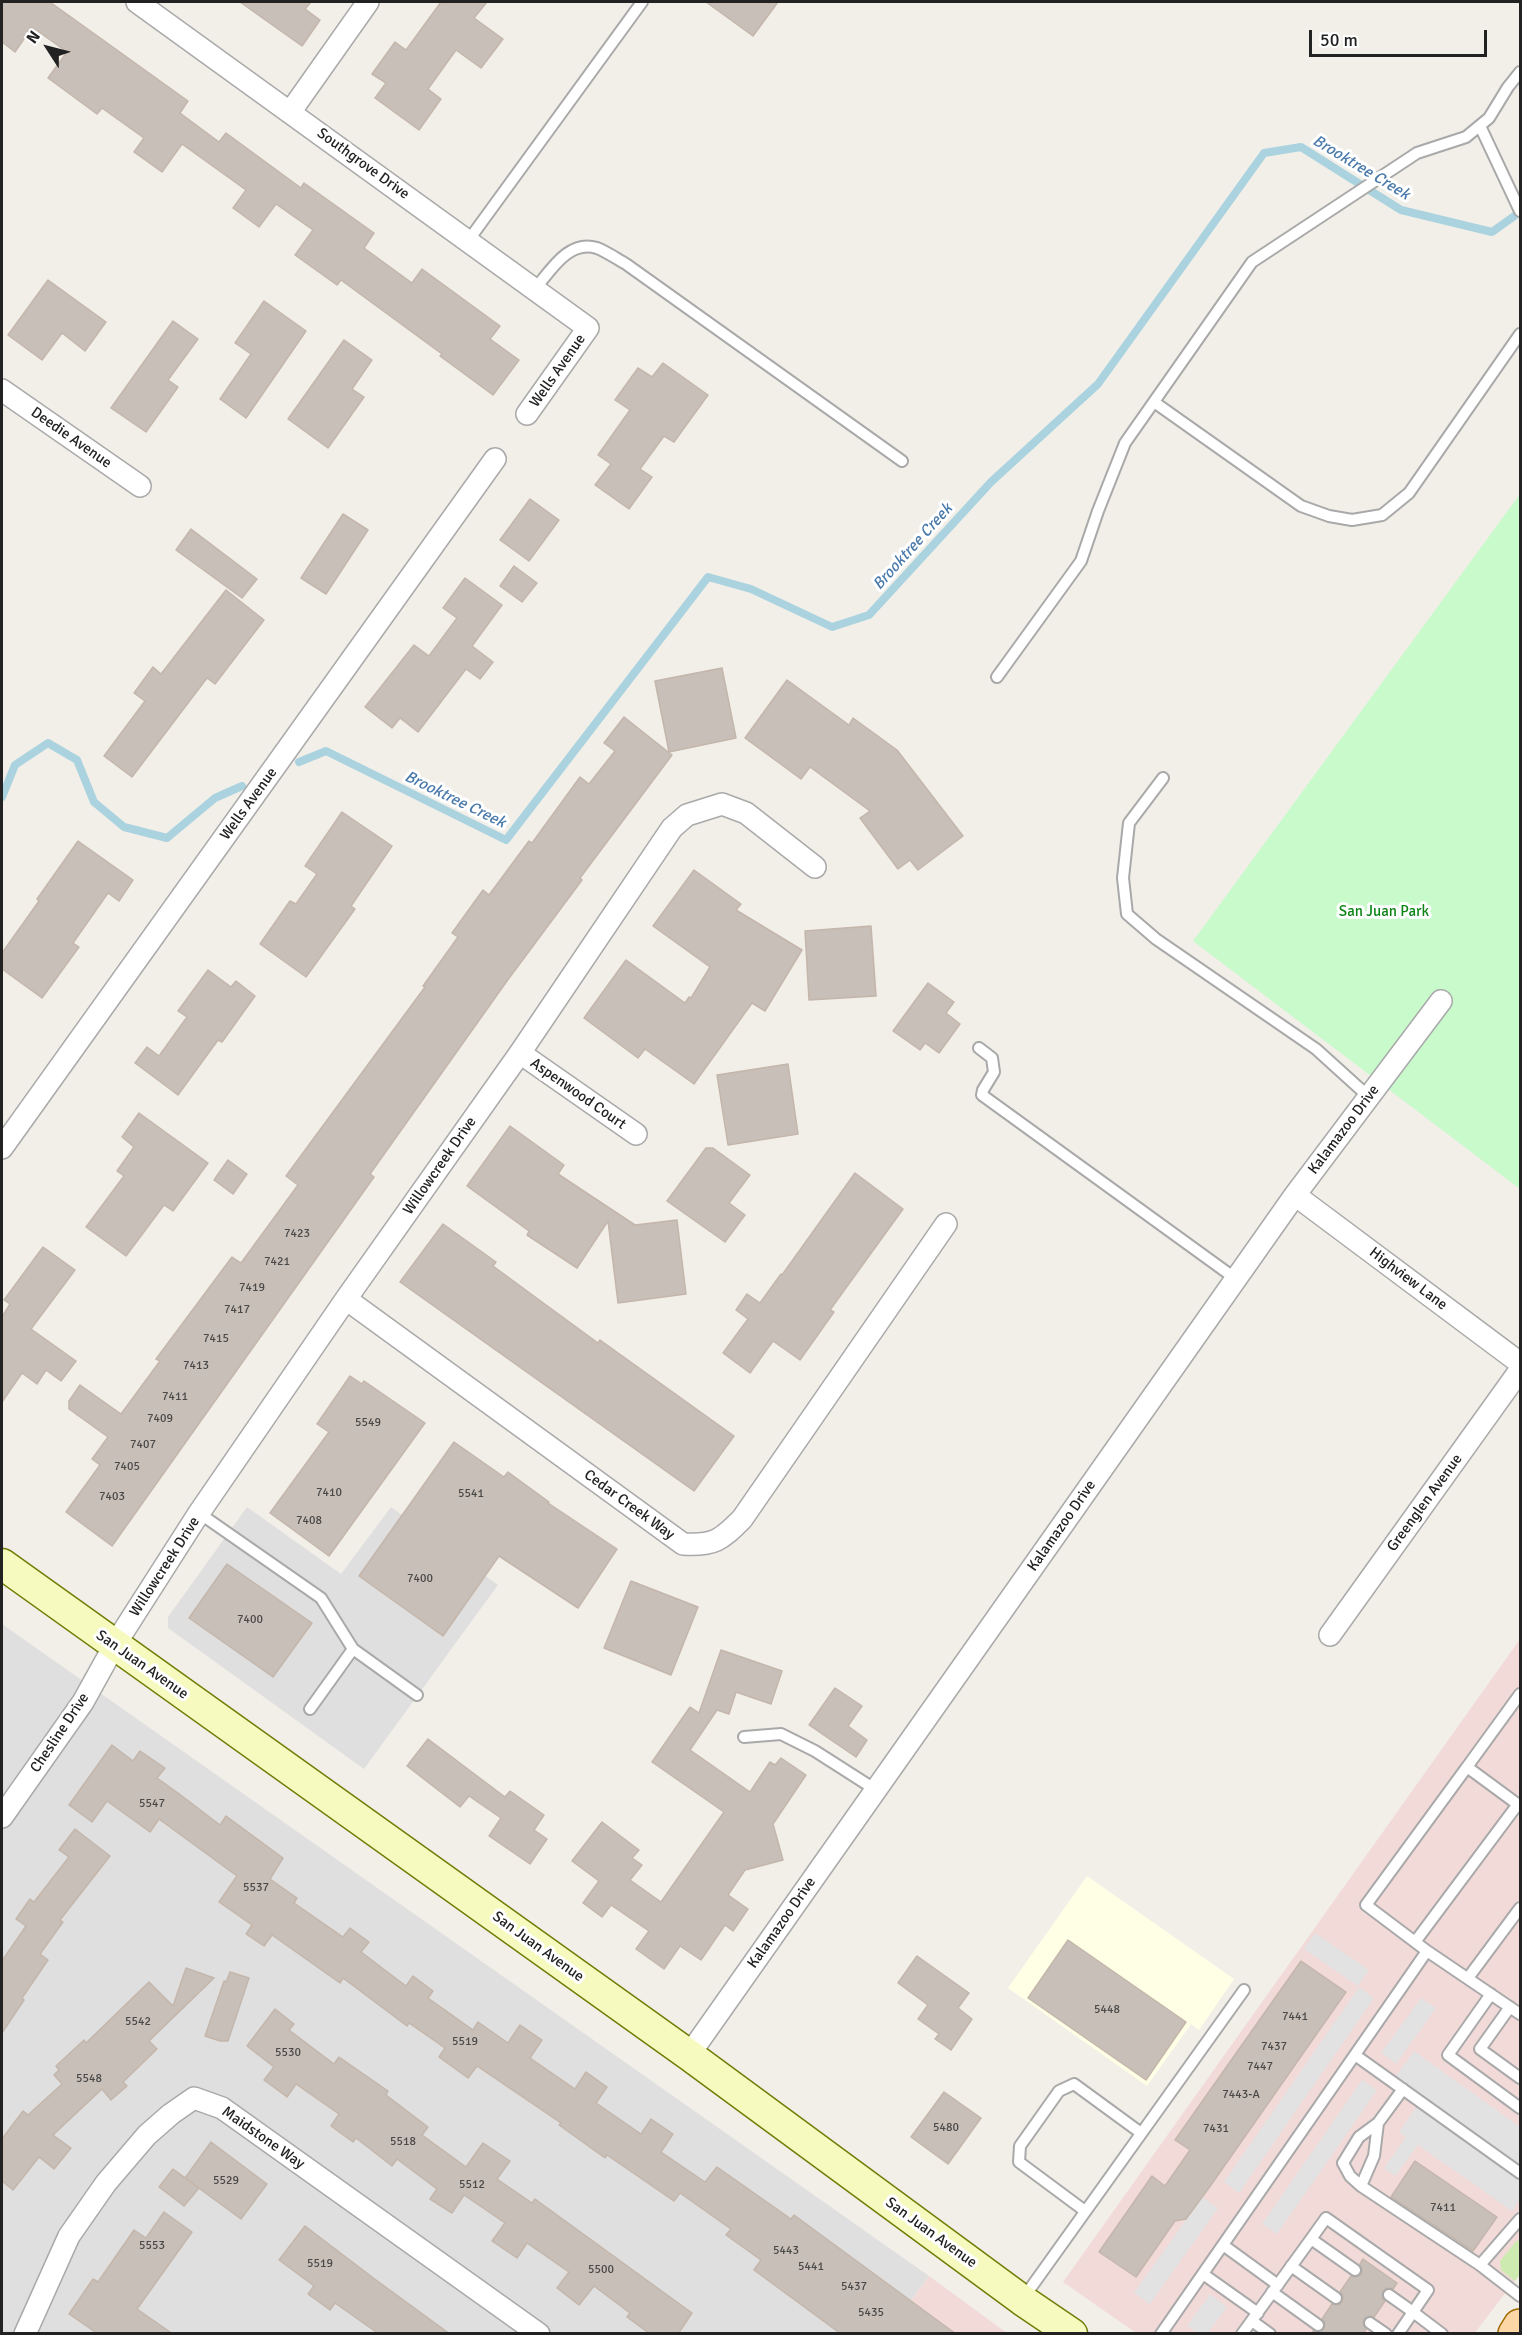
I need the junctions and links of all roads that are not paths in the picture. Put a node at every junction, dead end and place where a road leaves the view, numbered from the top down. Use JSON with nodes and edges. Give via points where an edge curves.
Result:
{"nodes":[{"id":1,"x":137,"y":2,"type":"edge"},
{"id":2,"x":368,"y":2,"type":"edge"},
{"id":3,"x":642,"y":2,"type":"edge"},
{"id":4,"x":1521,"y":72,"type":"edge"},
{"id":5,"x":291,"y":111,"type":"junction"},
{"id":6,"x":1480,"y":126,"type":"junction"},
{"id":7,"x":1521,"y":211,"type":"edge"},
{"id":8,"x":468,"y":241,"type":"junction"},
{"id":9,"x":535,"y":289,"type":"junction"},
{"id":10,"x":588,"y":327,"type":"joint"},
{"id":11,"x":1521,"y":334,"type":"edge"},
{"id":12,"x":2,"y":390,"type":"edge"},
{"id":13,"x":1154,"y":402,"type":"junction"},
{"id":14,"x":527,"y":414,"type":"dead end"},
{"id":15,"x":495,"y":459,"type":"dead end"},
{"id":16,"x":902,"y":461,"type":"dead end"},
{"id":17,"x":140,"y":486,"type":"dead end"},
{"id":18,"x":997,"y":677,"type":"dead end"},
{"id":19,"x":1163,"y":778,"type":"dead end"},
{"id":20,"x":815,"y":867,"type":"dead end"},
{"id":21,"x":1441,"y":1001,"type":"dead end"},
{"id":22,"x":979,"y":1048,"type":"dead end"},
{"id":23,"x":520,"y":1053,"type":"junction"},
{"id":24,"x":1369,"y":1097,"type":"junction"},
{"id":25,"x":636,"y":1134,"type":"dead end"},
{"id":26,"x":2,"y":1148,"type":"edge"},
{"id":27,"x":1295,"y":1196,"type":"junction"},
{"id":28,"x":946,"y":1224,"type":"dead end"},
{"id":29,"x":1236,"y":1279,"type":"junction"},
{"id":30,"x":346,"y":1299,"type":"junction"},
{"id":31,"x":1521,"y":1364,"type":"edge"},
{"id":32,"x":1521,"y":1370,"type":"edge"},
{"id":33,"x":199,"y":1514,"type":"junction"},
{"id":34,"x":2,"y":1564,"type":"edge"},
{"id":35,"x":1330,"y":1635,"type":"dead end"},
{"id":36,"x":114,"y":1646,"type":"junction"},
{"id":37,"x":353,"y":1649,"type":"junction"},
{"id":38,"x":1521,"y":1694,"type":"edge"},
{"id":39,"x":417,"y":1695,"type":"dead end"},
{"id":40,"x":310,"y":1709,"type":"dead end"},
{"id":41,"x":744,"y":1737,"type":"dead end"},
{"id":42,"x":1467,"y":1767,"type":"junction"},
{"id":43,"x":876,"y":1790,"type":"junction"},
{"id":44,"x":1519,"y":1805,"type":"edge"},
{"id":45,"x":2,"y":1817,"type":"edge"},
{"id":46,"x":1521,"y":1908,"type":"edge"},
{"id":47,"x":1415,"y":1942,"type":"junction"},
{"id":48,"x":1427,"y":1951,"type":"junction"},
{"id":49,"x":1468,"y":1978,"type":"junction"},
{"id":50,"x":1244,"y":1990,"type":"dead end"},
{"id":51,"x":1491,"y":1994,"type":"junction"},
{"id":52,"x":1510,"y":2007,"type":"junction"},
{"id":53,"x":1521,"y":2014,"type":"edge"},
{"id":54,"x":688,"y":2055,"type":"junction"},
{"id":55,"x":1355,"y":2055,"type":"junction"},
{"id":56,"x":1521,"y":2078,"type":"edge"},
{"id":57,"x":1403,"y":2089,"type":"junction"},
{"id":58,"x":1521,"y":2108,"type":"edge"},
{"id":59,"x":1378,"y":2124,"type":"junction"},
{"id":60,"x":1142,"y":2133,"type":"junction"},
{"id":61,"x":1521,"y":2173,"type":"edge"},
{"id":62,"x":1362,"y":2186,"type":"junction"},
{"id":63,"x":1085,"y":2211,"type":"junction"},
{"id":64,"x":1521,"y":2219,"type":"edge"},
{"id":65,"x":1311,"y":2239,"type":"junction"},
{"id":66,"x":1223,"y":2245,"type":"junction"},
{"id":67,"x":1479,"y":2265,"type":"junction"},
{"id":68,"x":1291,"y":2266,"type":"junction"},
{"id":69,"x":1355,"y":2270,"type":"dead end"},
{"id":70,"x":1203,"y":2274,"type":"junction"},
{"id":71,"x":1275,"y":2289,"type":"junction"},
{"id":72,"x":1389,"y":2295,"type":"dead end"},
{"id":73,"x":1521,"y":2296,"type":"edge"},
{"id":74,"x":1336,"y":2298,"type":"dead end"},
{"id":75,"x":1022,"y":2300,"type":"junction"},
{"id":76,"x":1413,"y":2312,"type":"junction"},
{"id":77,"x":1255,"y":2317,"type":"junction"},
{"id":78,"x":1370,"y":2323,"type":"dead end"},
{"id":79,"x":1318,"y":2325,"type":"dead end"},
{"id":80,"x":1521,"y":2326,"type":"edge"},
{"id":81,"x":25,"y":2334,"type":"edge"},
{"id":82,"x":539,"y":2334,"type":"edge"},
{"id":83,"x":1072,"y":2334,"type":"edge"},
{"id":84,"x":1161,"y":2334,"type":"edge"},
{"id":85,"x":1242,"y":2334,"type":"edge"},
{"id":86,"x":1270,"y":2334,"type":"edge"},
{"id":87,"x":1386,"y":2334,"type":"edge"},
{"id":88,"x":1398,"y":2334,"type":"edge"},
{"id":89,"x":1442,"y":2334,"type":"edge"},
{"id":90,"x":1515,"y":2334,"type":"edge"}],
"edges":[{"from":1,"to":5,"type":"street","name":"Southgrove Drive"},
{"from":2,"to":5,"type":"street"},
{"from":3,"to":8,"type":"lane"},
{"from":4,"to":6,"type":"lane"},
{"from":5,"to":8,"type":"street","name":"Southgrove Drive"},
{"from":6,"to":7,"type":"lane"},
{"from":6,"to":13,"type":"lane","via":[[1467,137],[1417,153],[1252,262]]},
{"from":8,"to":9,"type":"street","name":"Southgrove Drive"},
{"from":9,"to":10,"type":"street","name":"Southgrove Drive"},
{"from":9,"to":16,"type":"lane","via":[[566,254],[582,246],[597,248],[626,264]]},
{"from":10,"to":14,"type":"street","name":"Wells Avenue"},
{"from":11,"to":13,"type":"lane","via":[[1409,493],[1382,514],[1352,520],[1300,506]]},
{"from":12,"to":17,"type":"street","name":"Deedie Avenue"},
{"from":13,"to":18,"type":"lane","via":[[1125,443],[1081,561]]},
{"from":15,"to":26,"type":"street","name":"Wells Avenue"},
{"from":19,"to":24,"type":"lane","via":[[1129,823],[1123,878],[1127,914],[1156,939],[1316,1049]]},
{"from":20,"to":23,"type":"street","name":"Willowcreek Drive","via":[[746,813],[722,804],[687,816],[672,828]]},
{"from":21,"to":24,"type":"street","name":"Kalamazoo Drive"},
{"from":22,"to":29,"type":"lane","via":[[992,1058],[994,1072],[982,1095]]},
{"from":23,"to":25,"type":"street","name":"Aspenwood Court"},
{"from":23,"to":30,"type":"street","name":"Willowcreek Drive"},
{"from":24,"to":27,"type":"street","name":"Kalamazoo Drive"},
{"from":27,"to":29,"type":"street","name":"Kalamazoo Drive"},
{"from":27,"to":31,"type":"street","name":"Highview Lane"},
{"from":28,"to":30,"type":"street","name":"Cedar Creek Way","via":[[742,1519],[721,1539],[704,1545],[683,1544]]},
{"from":29,"to":43,"type":"street","name":"Kalamazoo Drive"},
{"from":30,"to":33,"type":"street","name":"Willowcreek Drive"},
{"from":32,"to":35,"type":"street","name":"Greenglen Avenue"},
{"from":33,"to":36,"type":"street","name":"Willowcreek Drive"},
{"from":33,"to":37,"type":"lane","via":[[321,1598]]},
{"from":34,"to":36,"type":"main road","name":"San Juan Avenue"},
{"from":36,"to":45,"type":"street","name":"Chesline Drive","via":[[83,1702]]},
{"from":36,"to":54,"type":"main road","name":"San Juan Avenue"},
{"from":37,"to":39,"type":"lane"},
{"from":37,"to":40,"type":"lane"},
{"from":38,"to":42,"type":"lane"},
{"from":41,"to":43,"type":"lane","via":[[781,1734]]},
{"from":42,"to":44,"type":"lane"},
{"from":42,"to":47,"type":"lane","via":[[1366,1905]]},
{"from":43,"to":54,"type":"street","name":"Kalamazoo Drive"},
{"from":44,"to":47,"type":"lane"},
{"from":46,"to":49,"type":"lane"},
{"from":47,"to":48,"type":"lane"},
{"from":48,"to":49,"type":"lane"},
{"from":48,"to":55,"type":"lane"},
{"from":49,"to":51,"type":"lane"},
{"from":50,"to":60,"type":"lane"},
{"from":51,"to":52,"type":"lane"},
{"from":51,"to":58,"type":"lane","via":[[1448,2055]]},
{"from":52,"to":53,"type":"lane"},
{"from":52,"to":56,"type":"lane","via":[[1479,2049]]},
{"from":54,"to":75,"type":"main road","name":"San Juan Avenue"},
{"from":55,"to":57,"type":"lane"},
{"from":55,"to":66,"type":"lane"},
{"from":57,"to":59,"type":"lane"},
{"from":57,"to":61,"type":"lane"},
{"from":59,"to":62,"type":"lane","via":[[1374,2156]]},
{"from":59,"to":62,"type":"lane","via":[[1359,2137],[1342,2163]]},
{"from":60,"to":63,"type":"lane"},
{"from":60,"to":63,"type":"lane","via":[[1074,2084],[1059,2091],[1020,2146],[1019,2162]]},
{"from":62,"to":67,"type":"lane"},
{"from":63,"to":75,"type":"lane"},
{"from":64,"to":67,"type":"lane"},
{"from":65,"to":68,"type":"lane"},
{"from":65,"to":69,"type":"lane"},
{"from":65,"to":76,"type":"lane","via":[[1326,2218],[1428,2290]]},
{"from":66,"to":70,"type":"lane"},
{"from":66,"to":71,"type":"lane"},
{"from":67,"to":73,"type":"lane"},
{"from":68,"to":71,"type":"lane"},
{"from":68,"to":74,"type":"lane"},
{"from":70,"to":77,"type":"lane"},
{"from":70,"to":84,"type":"lane"},
{"from":71,"to":77,"type":"lane"},
{"from":71,"to":79,"type":"lane"},
{"from":72,"to":76,"type":"lane"},
{"from":75,"to":83,"type":"main road","name":"San Juan Avenue"},
{"from":76,"to":88,"type":"lane"},
{"from":76,"to":89,"type":"lane"},
{"from":77,"to":85,"type":"lane"},
{"from":77,"to":86,"type":"lane"},
{"from":78,"to":87,"type":"lane"},
{"from":80,"to":90,"type":"main road"},
{"from":81,"to":82,"type":"street","name":"Maidstone Way","via":[[69,2236],[106,2183],[147,2135],[194,2098],[222,2108]]}]}
